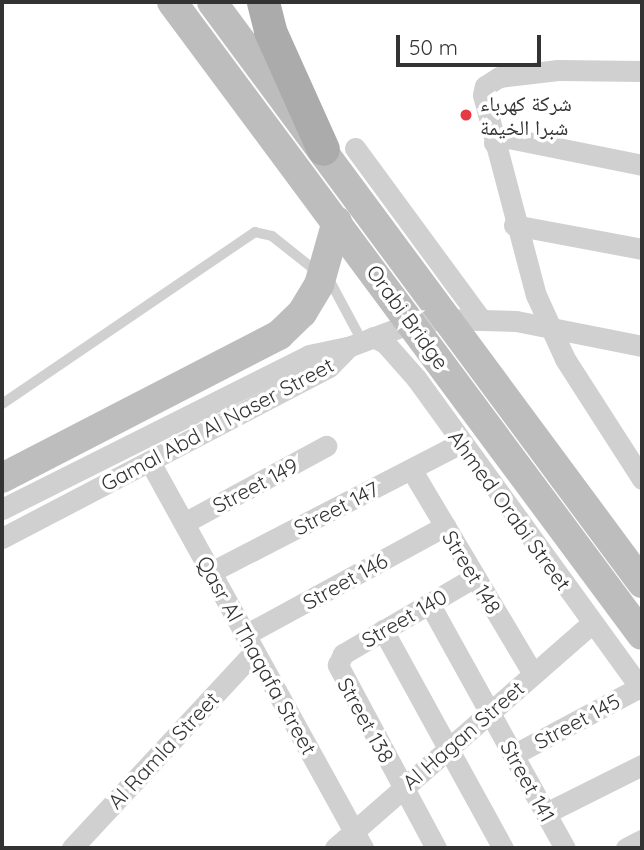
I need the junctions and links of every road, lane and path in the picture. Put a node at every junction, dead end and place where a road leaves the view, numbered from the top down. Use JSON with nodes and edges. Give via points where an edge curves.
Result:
{"nodes":[{"id":1,"x":172,"y":2,"type":"edge"},
{"id":2,"x":212,"y":2,"type":"edge"},
{"id":3,"x":264,"y":2,"type":"edge"},
{"id":4,"x":642,"y":71,"type":"edge"},
{"id":5,"x":494,"y":143,"type":"junction"},
{"id":6,"x":339,"y":148,"type":"junction"},
{"id":7,"x":642,"y":165,"type":"edge"},
{"id":8,"x":337,"y":221,"type":"junction"},
{"id":9,"x":514,"y":225,"type":"junction"},
{"id":10,"x":642,"y":249,"type":"edge"},
{"id":11,"x":480,"y":318,"type":"junction"},
{"id":12,"x":550,"y":329,"type":"junction"},
{"id":13,"x":361,"y":342,"type":"junction"},
{"id":14,"x":642,"y":346,"type":"edge"},
{"id":15,"x":2,"y":404,"type":"edge"},
{"id":16,"x":461,"y":443,"type":"junction"},
{"id":17,"x":326,"y":446,"type":"dead end"},
{"id":18,"x":150,"y":463,"type":"junction"},
{"id":19,"x":411,"y":469,"type":"junction"},
{"id":20,"x":2,"y":478,"type":"edge"},
{"id":21,"x":642,"y":479,"type":"edge"},
{"id":22,"x":2,"y":509,"type":"edge"},
{"id":23,"x":184,"y":523,"type":"junction"},
{"id":24,"x":444,"y":526,"type":"junction"},
{"id":25,"x":2,"y":538,"type":"edge"},
{"id":26,"x":211,"y":572,"type":"junction"},
{"id":27,"x":475,"y":577,"type":"junction"},
{"id":28,"x":642,"y":583,"type":"edge"},
{"id":29,"x":429,"y":603,"type":"junction"},
{"id":30,"x":592,"y":623,"type":"junction"},
{"id":31,"x":383,"y":630,"type":"junction"},
{"id":32,"x":642,"y":635,"type":"edge"},
{"id":33,"x":250,"y":643,"type":"junction"},
{"id":34,"x":338,"y":665,"type":"joint"},
{"id":35,"x":533,"y":674,"type":"junction"},
{"id":36,"x":641,"y":689,"type":"edge"},
{"id":37,"x":489,"y":712,"type":"junction"},
{"id":38,"x":447,"y":748,"type":"junction"},
{"id":39,"x":513,"y":755,"type":"junction"},
{"id":40,"x":642,"y":765,"type":"edge"},
{"id":41,"x":402,"y":787,"type":"junction"},
{"id":42,"x":546,"y":813,"type":"junction"},
{"id":43,"x":358,"y":839,"type":"edge"},
{"id":44,"x":642,"y":840,"type":"edge"},
{"id":45,"x":72,"y":848,"type":"edge"},
{"id":46,"x":335,"y":848,"type":"edge"},
{"id":47,"x":436,"y":848,"type":"edge"},
{"id":48,"x":503,"y":848,"type":"edge"},
{"id":49,"x":565,"y":848,"type":"edge"},
{"id":50,"x":626,"y":848,"type":"edge"}],
"edges":[{"from":1,"to":8,"type":"main road","name":"Orabi Bridge"},
{"from":2,"to":6,"type":"main road","name":"Orabi Bridge"},
{"from":3,"to":6,"type":"main road","via":[[270,31]]},
{"from":4,"to":5,"type":"street","via":[[558,70],[499,77],[485,86],[483,103]]},
{"from":5,"to":7,"type":"street","via":[[508,138]]},
{"from":5,"to":9,"type":"street"},
{"from":6,"to":11,"type":"street"},
{"from":6,"to":28,"type":"main road","name":"Orabi Bridge"},
{"from":8,"to":20,"type":"main road","via":[[319,285],[302,313],[279,335]]},
{"from":8,"to":32,"type":"main road","name":"Orabi Bridge"},
{"from":9,"to":10,"type":"street"},
{"from":9,"to":12,"type":"street"},
{"from":11,"to":12,"type":"street"},
{"from":11,"to":13,"type":"street","via":[[408,324]]},
{"from":12,"to":14,"type":"street"},
{"from":12,"to":21,"type":"street"},
{"from":13,"to":15,"type":"lane","via":[[331,283],[272,236],[255,232]]},
{"from":13,"to":16,"type":"street","name":"Ahmed Orabi Street","via":[[407,366]]},
{"from":13,"to":18,"type":"street","name":"Gamal Abd Al Naser Street","via":[[329,367]]},
{"from":13,"to":22,"type":"street","name":"Gamal Abd Al Naser Street","via":[[309,355]]},
{"from":16,"to":19,"type":"street","name":"Street 147"},
{"from":16,"to":30,"type":"street","name":"Ahmed Orabi Street"},
{"from":17,"to":23,"type":"street","name":"Street 149"},
{"from":18,"to":23,"type":"street","name":"Qasr Al Thaqafa Street"},
{"from":18,"to":25,"type":"street","name":"Gamal Abd Al Naser Street"},
{"from":19,"to":24,"type":"street","name":"Street 148"},
{"from":19,"to":26,"type":"street","name":"Street 147"},
{"from":23,"to":26,"type":"street","name":"Qasr Al Thaqafa Street"},
{"from":24,"to":27,"type":"street","name":"Street 148"},
{"from":24,"to":33,"type":"street","name":"Street 146"},
{"from":26,"to":33,"type":"street","name":"Qasr Al Thaqafa Street"},
{"from":27,"to":29,"type":"street","name":"Street 140"},
{"from":27,"to":35,"type":"street","name":"Street 148"},
{"from":29,"to":31,"type":"street","name":"Street 140"},
{"from":29,"to":37,"type":"street","name":"Street 141"},
{"from":30,"to":35,"type":"street","name":"Al Hagan Street"},
{"from":30,"to":36,"type":"street","name":"Ahmed Orabi Street"},
{"from":31,"to":34,"type":"street","name":"Street 140","via":[[343,654]]},
{"from":31,"to":38,"type":"street"},
{"from":33,"to":43,"type":"street","name":"Qasr Al Thaqafa Street"},
{"from":33,"to":45,"type":"street","name":"Al Ramla Street"},
{"from":34,"to":41,"type":"street","name":"Street 138"},
{"from":35,"to":37,"type":"street","name":"Al Hagan Street"},
{"from":36,"to":39,"type":"street","name":"Street 145"},
{"from":37,"to":38,"type":"street","name":"Al Hagan Street"},
{"from":37,"to":39,"type":"street","name":"Street 141"},
{"from":38,"to":41,"type":"street","name":"Al Hagan Street"},
{"from":38,"to":48,"type":"street"},
{"from":39,"to":42,"type":"street","name":"Street 141"},
{"from":40,"to":42,"type":"street"},
{"from":41,"to":43,"type":"street","name":"Al Hagan Street"},
{"from":41,"to":47,"type":"street","name":"Street 138"},
{"from":42,"to":49,"type":"street","name":"Street 141"},
{"from":43,"to":46,"type":"street","name":"Al Hagan Street"},
{"from":44,"to":50,"type":"street"}]}
